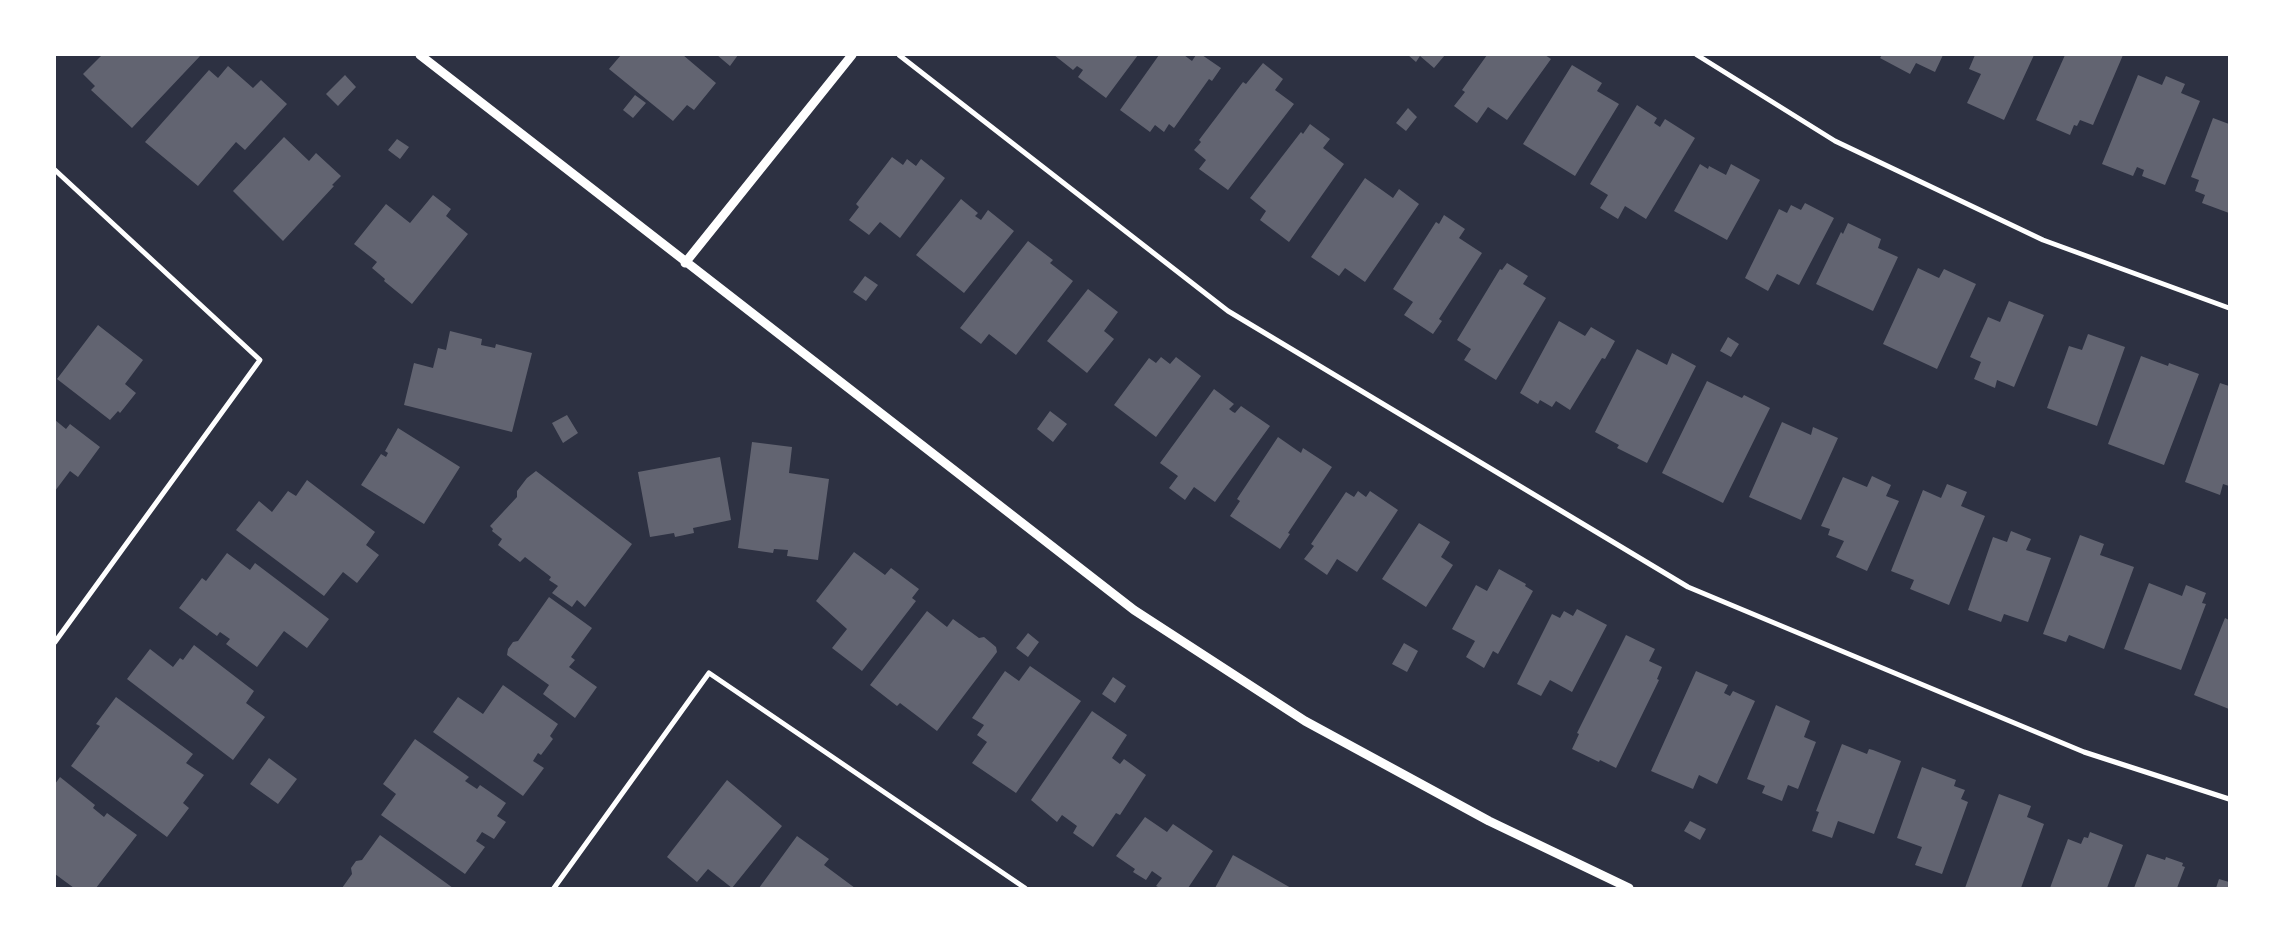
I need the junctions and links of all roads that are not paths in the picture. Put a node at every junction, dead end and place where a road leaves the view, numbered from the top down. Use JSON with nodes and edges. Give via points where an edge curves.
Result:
{"nodes":[{"id":1,"x":420,"y":55,"type":"edge"},
{"id":2,"x":852,"y":55,"type":"edge"},
{"id":3,"x":899,"y":55,"type":"edge"},
{"id":4,"x":1696,"y":55,"type":"edge"},
{"id":5,"x":55,"y":170,"type":"edge"},
{"id":6,"x":686,"y":263,"type":"junction"},
{"id":7,"x":2229,"y":308,"type":"edge"},
{"id":8,"x":55,"y":642,"type":"edge"},
{"id":9,"x":2229,"y":799,"type":"edge"},
{"id":10,"x":554,"y":888,"type":"edge"},
{"id":11,"x":1025,"y":888,"type":"edge"},
{"id":12,"x":1629,"y":888,"type":"edge"}],
"edges":[{"from":1,"to":6,"type":"street"},
{"from":2,"to":6,"type":"street"},
{"from":3,"to":9,"type":"street","via":[[1228,311],[1688,587],[2084,752]]},
{"from":4,"to":7,"type":"street","via":[[1835,140],[2025,232]]},
{"from":5,"to":8,"type":"street","via":[[260,360]]},
{"from":6,"to":12,"type":"street","via":[[1134,610],[1305,721],[1489,821]]},
{"from":10,"to":11,"type":"street","via":[[709,673]]}]}
